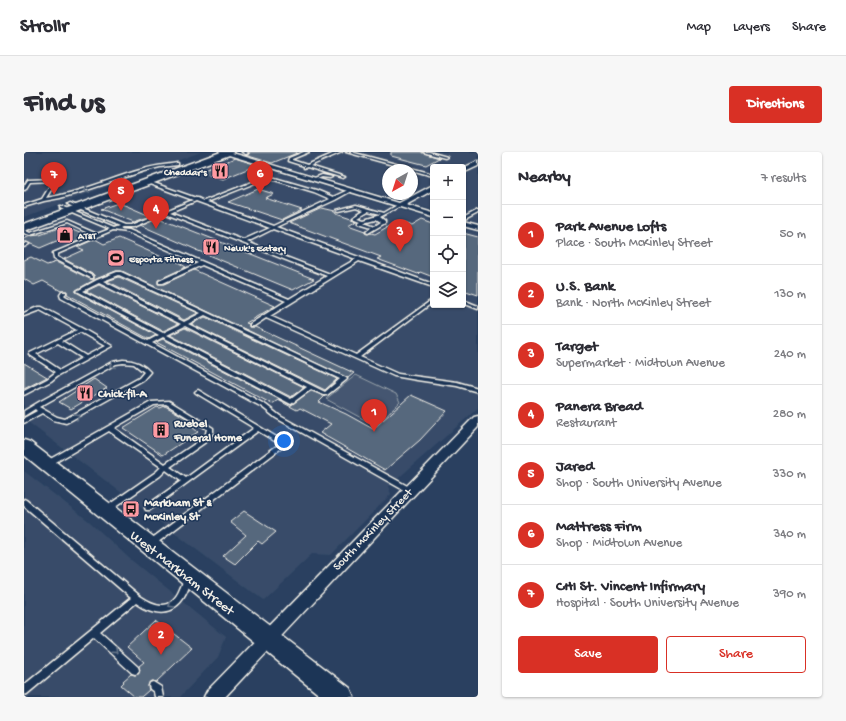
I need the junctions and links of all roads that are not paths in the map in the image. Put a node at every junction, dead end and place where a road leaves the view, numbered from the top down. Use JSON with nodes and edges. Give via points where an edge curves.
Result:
{"nodes":[{"id":1,"x":208,"y":152,"type":"edge"},
{"id":2,"x":225,"y":152,"type":"edge"},
{"id":3,"x":307,"y":152,"type":"edge"},
{"id":4,"x":340,"y":152,"type":"edge"},
{"id":5,"x":348,"y":152,"type":"edge"},
{"id":6,"x":425,"y":152,"type":"edge"},
{"id":7,"x":445,"y":157,"type":"dead end"},
{"id":8,"x":177,"y":164,"type":"junction"},
{"id":9,"x":476,"y":165,"type":"edge"},
{"id":10,"x":305,"y":167,"type":"junction"},
{"id":11,"x":315,"y":169,"type":"junction"},
{"id":12,"x":466,"y":170,"type":"edge"},
{"id":13,"x":430,"y":174,"type":"edge"},
{"id":14,"x":311,"y":178,"type":"junction"},
{"id":15,"x":148,"y":182,"type":"junction"},
{"id":16,"x":24,"y":189,"type":"edge"},
{"id":17,"x":430,"y":189,"type":"edge"},
{"id":18,"x":351,"y":190,"type":"junction"},
{"id":19,"x":197,"y":199,"type":"junction"},
{"id":20,"x":334,"y":199,"type":"junction"},
{"id":21,"x":43,"y":200,"type":"junction"},
{"id":22,"x":205,"y":202,"type":"junction"},
{"id":23,"x":400,"y":205,"type":"junction"},
{"id":24,"x":24,"y":206,"type":"edge"},
{"id":25,"x":71,"y":207,"type":"junction"},
{"id":26,"x":368,"y":209,"type":"junction"},
{"id":27,"x":339,"y":210,"type":"dead end"},
{"id":28,"x":478,"y":210,"type":"edge"},
{"id":29,"x":167,"y":212,"type":"junction"},
{"id":30,"x":384,"y":214,"type":"junction"},
{"id":31,"x":430,"y":214,"type":"edge"},
{"id":32,"x":378,"y":218,"type":"junction"},
{"id":33,"x":466,"y":218,"type":"edge"},
{"id":34,"x":365,"y":220,"type":"junction"},
{"id":35,"x":24,"y":221,"type":"edge"},
{"id":36,"x":466,"y":225,"type":"edge"},
{"id":37,"x":122,"y":226,"type":"junction"},
{"id":38,"x":375,"y":227,"type":"junction"},
{"id":39,"x":273,"y":228,"type":"junction"},
{"id":40,"x":478,"y":228,"type":"edge"},
{"id":41,"x":113,"y":229,"type":"junction"},
{"id":42,"x":26,"y":231,"type":"edge"},
{"id":43,"x":128,"y":231,"type":"junction"},
{"id":44,"x":368,"y":232,"type":"dead end"},
{"id":45,"x":24,"y":236,"type":"edge"},
{"id":46,"x":98,"y":236,"type":"junction"},
{"id":47,"x":246,"y":241,"type":"junction"},
{"id":48,"x":359,"y":259,"type":"junction"},
{"id":49,"x":202,"y":263,"type":"junction"},
{"id":50,"x":331,"y":276,"type":"junction"},
{"id":51,"x":91,"y":277,"type":"dead end"},
{"id":52,"x":99,"y":281,"type":"junction"},
{"id":53,"x":161,"y":282,"type":"dead end"},
{"id":54,"x":430,"y":285,"type":"edge"},
{"id":55,"x":64,"y":292,"type":"dead end"},
{"id":56,"x":289,"y":300,"type":"junction"},
{"id":57,"x":430,"y":302,"type":"edge"},
{"id":58,"x":466,"y":303,"type":"edge"},
{"id":59,"x":478,"y":308,"type":"edge"},
{"id":60,"x":205,"y":313,"type":"junction"},
{"id":61,"x":24,"y":315,"type":"edge"},
{"id":62,"x":266,"y":316,"type":"junction"},
{"id":63,"x":185,"y":324,"type":"junction"},
{"id":64,"x":252,"y":325,"type":"dead end"},
{"id":65,"x":81,"y":330,"type":"junction"},
{"id":66,"x":163,"y":335,"type":"junction"},
{"id":67,"x":58,"y":341,"type":"junction"},
{"id":68,"x":148,"y":343,"type":"junction"},
{"id":69,"x":356,"y":357,"type":"junction"},
{"id":70,"x":86,"y":358,"type":"junction"},
{"id":71,"x":60,"y":372,"type":"junction"},
{"id":72,"x":311,"y":387,"type":"junction"},
{"id":73,"x":478,"y":390,"type":"edge"},
{"id":74,"x":198,"y":392,"type":"dead end"},
{"id":75,"x":24,"y":393,"type":"edge"},
{"id":76,"x":38,"y":409,"type":"junction"},
{"id":77,"x":24,"y":414,"type":"edge"},
{"id":78,"x":478,"y":420,"type":"edge"},
{"id":79,"x":24,"y":421,"type":"edge"},
{"id":80,"x":109,"y":428,"type":"junction"},
{"id":81,"x":258,"y":428,"type":"junction"},
{"id":82,"x":24,"y":446,"type":"edge"},
{"id":83,"x":47,"y":464,"type":"junction"},
{"id":84,"x":165,"y":467,"type":"junction"},
{"id":85,"x":186,"y":481,"type":"junction"},
{"id":86,"x":409,"y":490,"type":"junction"},
{"id":87,"x":24,"y":502,"type":"edge"},
{"id":88,"x":148,"y":508,"type":"dead end"},
{"id":89,"x":105,"y":511,"type":"junction"},
{"id":90,"x":149,"y":545,"type":"junction"},
{"id":91,"x":186,"y":573,"type":"junction"},
{"id":92,"x":137,"y":598,"type":"junction"},
{"id":93,"x":94,"y":633,"type":"junction"},
{"id":94,"x":267,"y":639,"type":"junction"},
{"id":95,"x":135,"y":670,"type":"dead end"},
{"id":96,"x":153,"y":686,"type":"dead end"},
{"id":97,"x":24,"y":691,"type":"edge"},
{"id":98,"x":159,"y":697,"type":"edge"},
{"id":99,"x":213,"y":697,"type":"edge"},
{"id":100,"x":341,"y":697,"type":"edge"}],
"edges":[{"from":1,"to":8,"type":"main road"},
{"from":2,"to":14,"type":"street"},
{"from":2,"to":15,"type":"main road"},
{"from":3,"to":10,"type":"lane","via":[[290,160]]},
{"from":4,"to":10,"type":"lane"},
{"from":5,"to":13,"type":"lane"},
{"from":6,"to":7,"type":"lane"},
{"from":8,"to":21,"type":"lane","one_way":true,"via":[[153,166],[74,194]]},
{"from":8,"to":25,"type":"main road"},
{"from":9,"to":12,"type":"street"},
{"from":10,"to":11,"type":"lane"},
{"from":11,"to":14,"type":"lane","via":[[316,174]]},
{"from":11,"to":14,"type":"lane","via":[[343,177]]},
{"from":14,"to":18,"type":"street"},
{"from":15,"to":19,"type":"lane"},
{"from":15,"to":25,"type":"main road"},
{"from":16,"to":21,"type":"lane","via":[[29,181],[55,180]]},
{"from":17,"to":23,"type":"street"},
{"from":18,"to":20,"type":"lane"},
{"from":18,"to":23,"type":"street"},
{"from":19,"to":22,"type":"lane"},
{"from":19,"to":29,"type":"lane"},
{"from":20,"to":22,"type":"lane","via":[[268,177]]},
{"from":20,"to":39,"type":"lane"},
{"from":21,"to":24,"type":"lane"},
{"from":22,"to":39,"type":"lane"},
{"from":23,"to":30,"type":"lane"},
{"from":23,"to":31,"type":"street"},
{"from":25,"to":35,"type":"main road"},
{"from":25,"to":37,"type":"lane"},
{"from":25,"to":41,"type":"lane"},
{"from":25,"to":42,"type":"main road"},
{"from":26,"to":27,"type":"lane","via":[[356,206]]},
{"from":26,"to":30,"type":"lane"},
{"from":26,"to":34,"type":"lane","via":[[355,217]]},
{"from":28,"to":33,"type":"lane"},
{"from":29,"to":37,"type":"lane","via":[[132,226]]},
{"from":29,"to":47,"type":"lane"},
{"from":30,"to":32,"type":"lane"},
{"from":32,"to":34,"type":"lane"},
{"from":32,"to":38,"type":"lane","via":[[384,222]]},
{"from":34,"to":38,"type":"lane","via":[[360,222]]},
{"from":36,"to":40,"type":"street"},
{"from":37,"to":41,"type":"lane"},
{"from":37,"to":43,"type":"lane"},
{"from":38,"to":44,"type":"lane"},
{"from":39,"to":47,"type":"lane"},
{"from":39,"to":48,"type":"lane"},
{"from":41,"to":43,"type":"lane"},
{"from":41,"to":46,"type":"lane"},
{"from":42,"to":45,"type":"lane"},
{"from":42,"to":46,"type":"lane","via":[[67,222]]},
{"from":43,"to":49,"type":"lane"},
{"from":46,"to":51,"type":"lane","via":[[55,253],[54,256]]},
{"from":47,"to":50,"type":"lane"},
{"from":48,"to":50,"type":"lane"},
{"from":48,"to":54,"type":"lane"},
{"from":49,"to":53,"type":"lane"},
{"from":49,"to":56,"type":"lane"},
{"from":50,"to":56,"type":"lane"},
{"from":52,"to":60,"type":"lane","via":[[119,273]]},
{"from":52,"to":63,"type":"lane"},
{"from":52,"to":66,"type":"lane","via":[[79,291]]},
{"from":55,"to":68,"type":"lane","via":[[63,297]]},
{"from":56,"to":62,"type":"lane"},
{"from":57,"to":69,"type":"lane"},
{"from":58,"to":59,"type":"lane"},
{"from":60,"to":63,"type":"lane"},
{"from":60,"to":72,"type":"lane","via":[[344,379],[325,394]]},
{"from":61,"to":65,"type":"lane","via":[[40,308]]},
{"from":62,"to":64,"type":"lane"},
{"from":62,"to":69,"type":"lane"},
{"from":63,"to":66,"type":"lane"},
{"from":63,"to":72,"type":"lane"},
{"from":65,"to":67,"type":"lane"},
{"from":65,"to":70,"type":"lane","via":[[109,346]]},
{"from":66,"to":68,"type":"lane"},
{"from":66,"to":72,"type":"lane","via":[[291,402]]},
{"from":67,"to":70,"type":"lane"},
{"from":67,"to":71,"type":"lane","via":[[32,354]]},
{"from":68,"to":86,"type":"lane","via":[[264,406],[278,417]]},
{"from":69,"to":73,"type":"lane","via":[[403,377],[452,382]]},
{"from":70,"to":71,"type":"lane"},
{"from":71,"to":75,"type":"lane"},
{"from":74,"to":81,"type":"lane"},
{"from":76,"to":76,"type":"lane","one_way":true,"via":[[55,419],[66,421],[141,380],[147,372],[143,366],[133,361],[123,360],[114,363],[41,403]]},
{"from":76,"to":77,"type":"lane"},
{"from":76,"to":79,"type":"lane"},
{"from":78,"to":86,"type":"street","name":"South McKinley Street"},
{"from":80,"to":83,"type":"lane"},
{"from":80,"to":84,"type":"lane"},
{"from":80,"to":84,"type":"lane","via":[[153,403],[160,402],[167,402],[210,428],[208,438]]},
{"from":81,"to":85,"type":"lane"},
{"from":81,"to":90,"type":"lane","via":[[281,442],[281,446]]},
{"from":82,"to":83,"type":"main road","name":"West Markham Street"},
{"from":83,"to":89,"type":"main road","name":"West Markham Street"},
{"from":84,"to":85,"type":"lane"},
{"from":84,"to":89,"type":"lane"},
{"from":85,"to":88,"type":"lane"},
{"from":86,"to":94,"type":"street","name":"South McKinley Street"},
{"from":87,"to":92,"type":"lane"},
{"from":89,"to":90,"type":"main road","name":"West Markham Street"},
{"from":90,"to":91,"type":"main road","name":"West Markham Street"},
{"from":91,"to":92,"type":"lane","one_way":true,"via":[[185,592],[171,606],[156,608]]},
{"from":91,"to":94,"type":"main road","name":"West Markham Street"},
{"from":92,"to":93,"type":"lane"},
{"from":93,"to":95,"type":"lane","one_way":true},
{"from":93,"to":97,"type":"lane"},
{"from":94,"to":99,"type":"street","name":"South McKinley Street"},
{"from":94,"to":100,"type":"main road","name":"West Markham Street"},
{"from":96,"to":98,"type":"lane","via":[[158,690]]}]}
